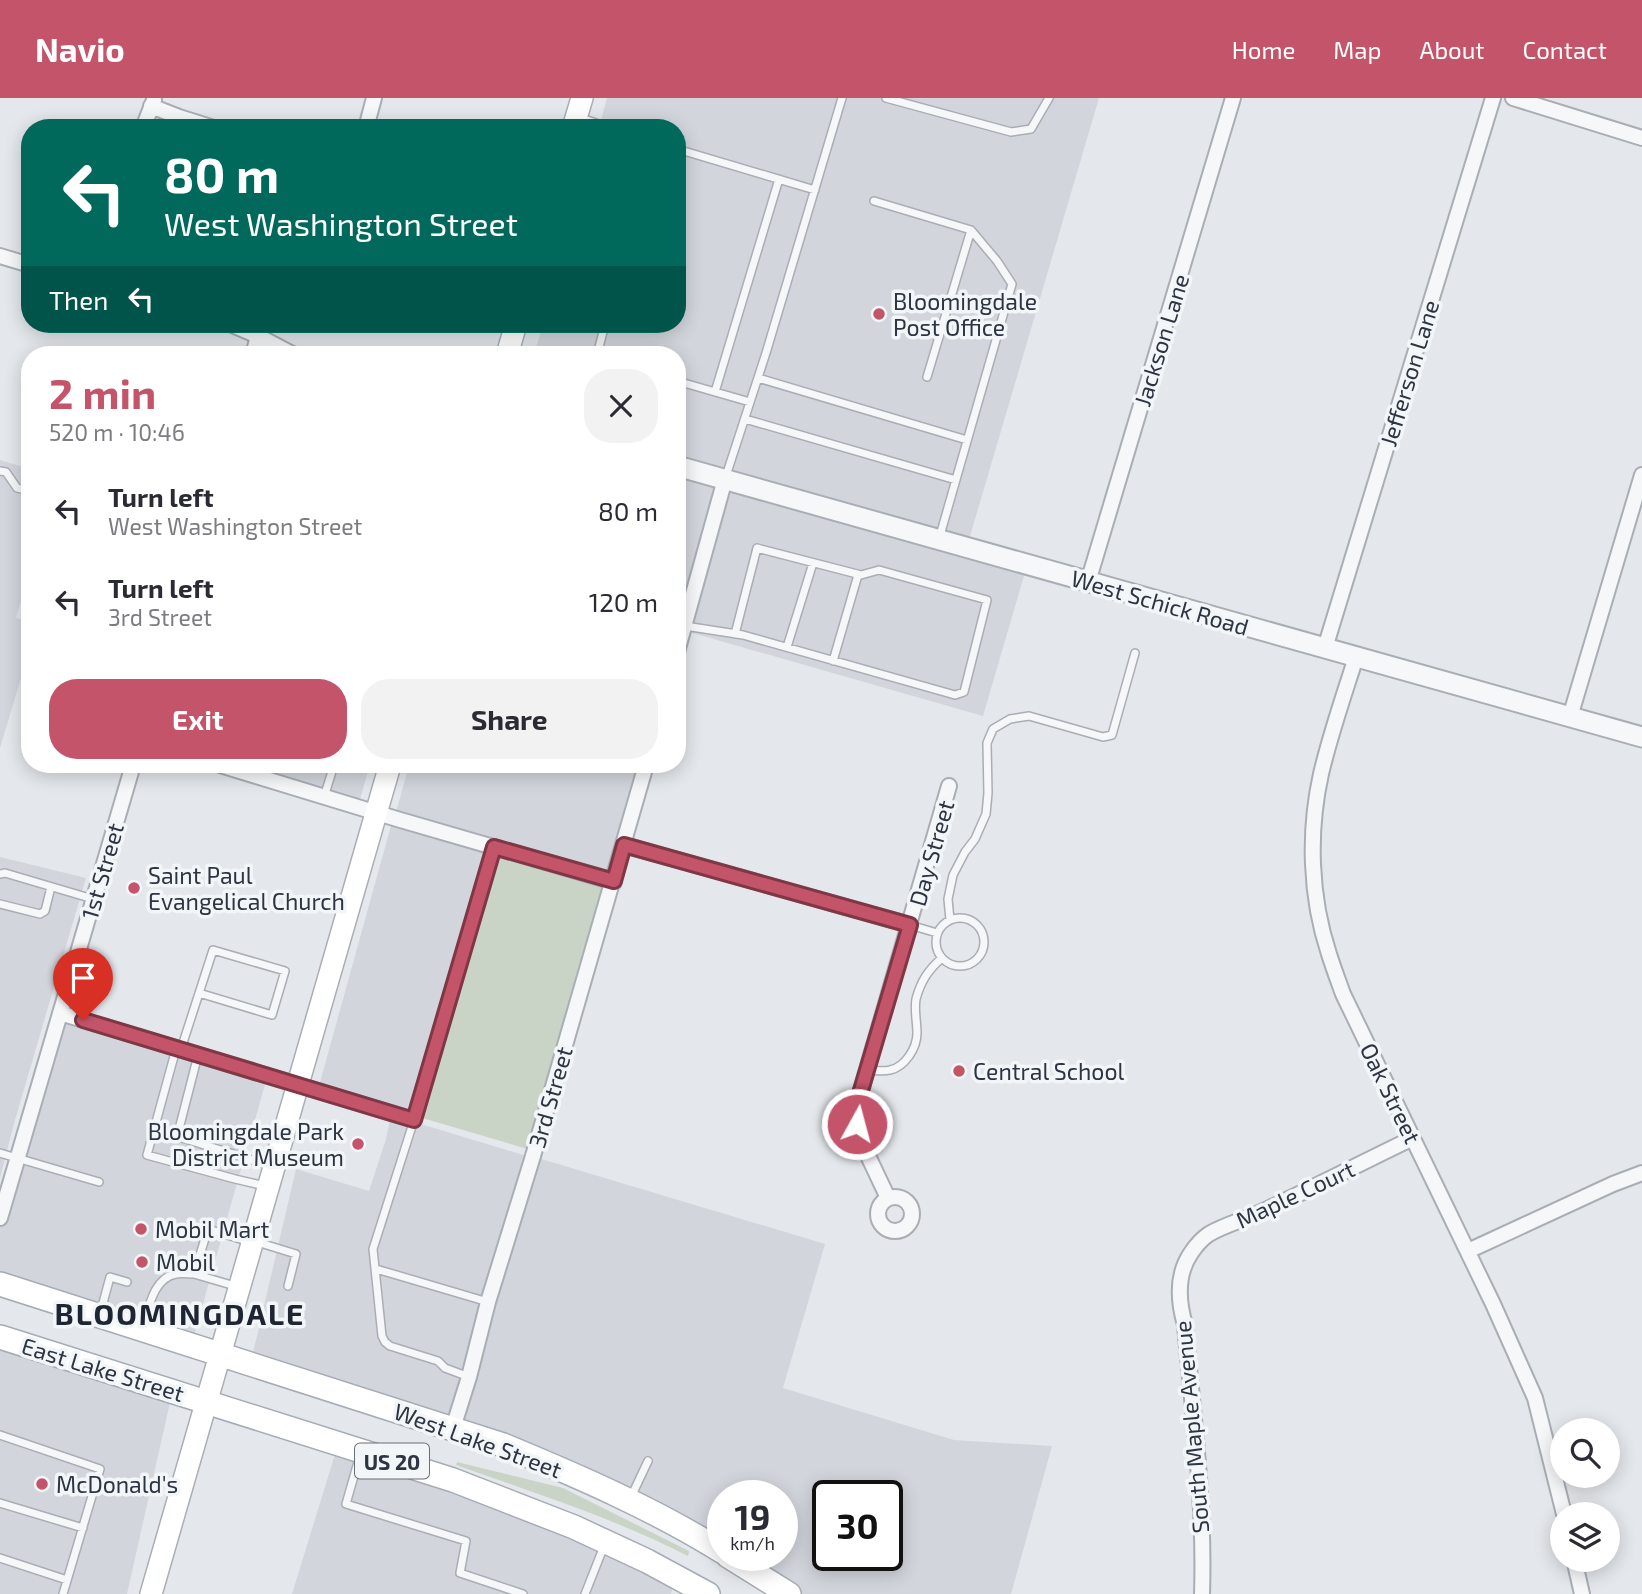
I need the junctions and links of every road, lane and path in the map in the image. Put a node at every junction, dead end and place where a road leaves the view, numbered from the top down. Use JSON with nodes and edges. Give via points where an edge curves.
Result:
{"nodes":[{"id":1,"x":374,"y":98,"type":"edge"},
{"id":2,"x":842,"y":98,"type":"edge"},
{"id":3,"x":887,"y":98,"type":"edge"},
{"id":4,"x":1049,"y":98,"type":"edge"},
{"id":5,"x":1233,"y":98,"type":"edge"},
{"id":6,"x":1493,"y":98,"type":"edge"},
{"id":7,"x":1513,"y":98,"type":"edge"},
{"id":8,"x":153,"y":102,"type":"edge"},
{"id":9,"x":147,"y":119,"type":"edge"},
{"id":10,"x":185,"y":119,"type":"edge"},
{"id":11,"x":368,"y":119,"type":"edge"},
{"id":12,"x":1642,"y":138,"type":"edge"},
{"id":13,"x":686,"y":152,"type":"edge"},
{"id":14,"x":779,"y":179,"type":"junction"},
{"id":15,"x":815,"y":190,"type":"junction"},
{"id":16,"x":874,"y":201,"type":"dead end"},
{"id":17,"x":971,"y":230,"type":"junction"},
{"id":18,"x":0,"y":256,"type":"edge"},
{"id":19,"x":21,"y":262,"type":"edge"},
{"id":20,"x":251,"y":333,"type":"edge"},
{"id":21,"x":258,"y":336,"type":"junction"},
{"id":22,"x":255,"y":346,"type":"edge"},
{"id":23,"x":277,"y":346,"type":"edge"},
{"id":24,"x":927,"y":377,"type":"dead end"},
{"id":25,"x":758,"y":378,"type":"junction"},
{"id":26,"x":686,"y":384,"type":"edge"},
{"id":27,"x":715,"y":392,"type":"junction"},
{"id":28,"x":750,"y":402,"type":"junction"},
{"id":29,"x":745,"y":419,"type":"junction"},
{"id":30,"x":967,"y":440,"type":"junction"},
{"id":31,"x":686,"y":468,"type":"edge"},
{"id":32,"x":0,"y":471,"type":"edge"},
{"id":33,"x":1642,"y":475,"type":"edge"},
{"id":34,"x":725,"y":479,"type":"junction"},
{"id":35,"x":956,"y":480,"type":"junction"},
{"id":36,"x":21,"y":489,"type":"edge"},
{"id":37,"x":938,"y":539,"type":"junction"},
{"id":38,"x":813,"y":562,"type":"junction"},
{"id":39,"x":858,"y":575,"type":"junction"},
{"id":40,"x":1088,"y":582,"type":"junction"},
{"id":41,"x":686,"y":608,"type":"edge"},
{"id":42,"x":686,"y":625,"type":"edge"},
{"id":43,"x":735,"y":634,"type":"junction"},
{"id":44,"x":787,"y":648,"type":"junction"},
{"id":45,"x":1325,"y":648,"type":"junction"},
{"id":46,"x":1135,"y":653,"type":"dead end"},
{"id":47,"x":1356,"y":657,"type":"junction"},
{"id":48,"x":833,"y":661,"type":"junction"},
{"id":49,"x":1570,"y":717,"type":"junction"},
{"id":50,"x":1642,"y":737,"type":"edge"},
{"id":51,"x":131,"y":773,"type":"edge"},
{"id":52,"x":264,"y":773,"type":"edge"},
{"id":53,"x":332,"y":773,"type":"edge"},
{"id":54,"x":388,"y":773,"type":"edge"},
{"id":55,"x":644,"y":773,"type":"edge"},
{"id":56,"x":949,"y":786,"type":"dead end"},
{"id":57,"x":324,"y":797,"type":"junction"},
{"id":58,"x":376,"y":813,"type":"junction"},
{"id":59,"x":624,"y":845,"type":"junction"},
{"id":60,"x":494,"y":847,"type":"junction"},
{"id":61,"x":0,"y":874,"type":"edge"},
{"id":62,"x":614,"y":881,"type":"junction"},
{"id":63,"x":51,"y":887,"type":"junction"},
{"id":64,"x":93,"y":900,"type":"junction"},
{"id":65,"x":0,"y":904,"type":"edge"},
{"id":66,"x":950,"y":920,"type":"junction"},
{"id":67,"x":910,"y":925,"type":"junction"},
{"id":68,"x":937,"y":933,"type":"junction"},
{"id":69,"x":942,"y":958,"type":"junction"},
{"id":70,"x":199,"y":993,"type":"junction"},
{"id":71,"x":60,"y":1013,"type":"junction"},
{"id":72,"x":178,"y":1049,"type":"junction"},
{"id":73,"x":198,"y":1055,"type":"junction"},
{"id":74,"x":867,"y":1070,"type":"junction"},
{"id":75,"x":297,"y":1084,"type":"junction"},
{"id":76,"x":414,"y":1120,"type":"junction"},
{"id":77,"x":1413,"y":1138,"type":"junction"},
{"id":78,"x":0,"y":1153,"type":"edge"},
{"id":79,"x":17,"y":1159,"type":"junction"},
{"id":80,"x":1642,"y":1173,"type":"edge"},
{"id":81,"x":271,"y":1176,"type":"junction"},
{"id":82,"x":99,"y":1182,"type":"dead end"},
{"id":83,"x":4,"y":1192,"type":"edge"},
{"id":84,"x":888,"y":1198,"type":"dead end"},
{"id":85,"x":0,"y":1218,"type":"edge"},
{"id":86,"x":252,"y":1241,"type":"junction"},
{"id":87,"x":1468,"y":1251,"type":"junction"},
{"id":88,"x":1187,"y":1261,"type":"joint"},
{"id":89,"x":376,"y":1269,"type":"junction"},
{"id":90,"x":194,"y":1274,"type":"junction"},
{"id":91,"x":127,"y":1282,"type":"dead end"},
{"id":92,"x":0,"y":1283,"type":"edge"},
{"id":93,"x":288,"y":1286,"type":"dead end"},
{"id":94,"x":145,"y":1287,"type":"dead end"},
{"id":95,"x":239,"y":1287,"type":"junction"},
{"id":96,"x":155,"y":1290,"type":"junction"},
{"id":97,"x":488,"y":1302,"type":"junction"},
{"id":98,"x":100,"y":1315,"type":"junction"},
{"id":99,"x":143,"y":1329,"type":"junction"},
{"id":100,"x":0,"y":1337,"type":"edge"},
{"id":101,"x":221,"y":1355,"type":"junction"},
{"id":102,"x":470,"y":1377,"type":"junction"},
{"id":103,"x":206,"y":1401,"type":"junction"},
{"id":104,"x":453,"y":1428,"type":"junction"},
{"id":105,"x":0,"y":1435,"type":"edge"},
{"id":106,"x":361,"y":1451,"type":"junction"},
{"id":107,"x":648,"y":1461,"type":"dead end"},
{"id":108,"x":629,"y":1501,"type":"junction"},
{"id":109,"x":1561,"y":1502,"type":"edge"},
{"id":110,"x":0,"y":1503,"type":"edge"},
{"id":111,"x":83,"y":1528,"type":"junction"},
{"id":112,"x":606,"y":1542,"type":"junction"},
{"id":113,"x":707,"y":1543,"type":"edge"},
{"id":114,"x":0,"y":1558,"type":"edge"},
{"id":115,"x":752,"y":1571,"type":"edge"},
{"id":116,"x":1577,"y":1572,"type":"edge"},
{"id":117,"x":67,"y":1580,"type":"junction"},
{"id":118,"x":63,"y":1594,"type":"edge"},
{"id":119,"x":151,"y":1594,"type":"edge"},
{"id":120,"x":523,"y":1594,"type":"edge"},
{"id":121,"x":585,"y":1594,"type":"edge"},
{"id":122,"x":708,"y":1594,"type":"edge"},
{"id":123,"x":789,"y":1594,"type":"edge"},
{"id":124,"x":1202,"y":1594,"type":"edge"},
{"id":125,"x":1582,"y":1594,"type":"edge"}],
"edges":[{"from":1,"to":11,"type":"street"},
{"from":2,"to":15,"type":"lane"},
{"from":3,"to":4,"type":"lane","via":[[1011,132],[1031,129]]},
{"from":5,"to":40,"type":"street","name":"Jackson Lane"},
{"from":6,"to":45,"type":"street","name":"Jefferson Lane"},
{"from":7,"to":12,"type":"street"},
{"from":8,"to":9,"type":"street"},
{"from":8,"to":10,"type":"street"},
{"from":13,"to":14,"type":"lane"},
{"from":14,"to":15,"type":"lane"},
{"from":14,"to":27,"type":"lane"},
{"from":15,"to":25,"type":"lane"},
{"from":16,"to":17,"type":"lane"},
{"from":17,"to":24,"type":"lane"},
{"from":17,"to":30,"type":"lane","via":[[1012,284]]},
{"from":18,"to":19,"type":"street"},
{"from":20,"to":21,"type":"street"},
{"from":21,"to":22,"type":"street"},
{"from":21,"to":23,"type":"street"},
{"from":25,"to":28,"type":"lane"},
{"from":25,"to":30,"type":"lane"},
{"from":26,"to":27,"type":"lane"},
{"from":27,"to":28,"type":"lane"},
{"from":28,"to":29,"type":"lane"},
{"from":29,"to":34,"type":"lane"},
{"from":29,"to":35,"type":"lane"},
{"from":30,"to":35,"type":"lane"},
{"from":31,"to":34,"type":"street","name":"West Schick Road"},
{"from":32,"to":36,"type":"lane"},
{"from":33,"to":49,"type":"street"},
{"from":34,"to":37,"type":"street","name":"West Schick Road"},
{"from":34,"to":41,"type":"street"},
{"from":35,"to":37,"type":"lane"},
{"from":37,"to":40,"type":"street","name":"West Schick Road"},
{"from":38,"to":39,"type":"lane"},
{"from":38,"to":43,"type":"lane","via":[[757,548]]},
{"from":38,"to":44,"type":"lane"},
{"from":39,"to":48,"type":"lane"},
{"from":39,"to":48,"type":"lane","via":[[879,570],[987,600],[964,692],[955,695]]},
{"from":40,"to":45,"type":"street","name":"West Schick Road"},
{"from":42,"to":43,"type":"lane"},
{"from":43,"to":44,"type":"lane"},
{"from":44,"to":48,"type":"lane"},
{"from":45,"to":47,"type":"street","name":"West Schick Road"},
{"from":46,"to":66,"type":"lane","via":[[1112,734],[1103,737],[1029,716],[1010,719],[993,729],[987,743],[986,814],[953,875]]},
{"from":47,"to":49,"type":"street","name":"West Schick Road"},
{"from":47,"to":77,"type":"street","name":"Oak Street","via":[[1315,806],[1317,902],[1343,994]]},
{"from":49,"to":50,"type":"street","name":"West Schick Road"},
{"from":51,"to":64,"type":"street","name":"1st Street"},
{"from":52,"to":57,"type":"street"},
{"from":53,"to":57,"type":"lane"},
{"from":54,"to":58,"type":"main road"},
{"from":55,"to":59,"type":"street","name":"3rd Street"},
{"from":56,"to":67,"type":"street","name":"Day Street"},
{"from":57,"to":58,"type":"street"},
{"from":58,"to":60,"type":"street"},
{"from":58,"to":75,"type":"main road"},
{"from":59,"to":62,"type":"street","name":"3rd Street"},
{"from":59,"to":67,"type":"street"},
{"from":60,"to":62,"type":"street"},
{"from":60,"to":76,"type":"lane"},
{"from":61,"to":63,"type":"lane"},
{"from":62,"to":97,"type":"street","name":"3rd Street"},
{"from":63,"to":64,"type":"lane"},
{"from":63,"to":65,"type":"lane","via":[[40,915]]},
{"from":64,"to":71,"type":"street","name":"1st Street"},
{"from":66,"to":68,"type":"lane"},
{"from":66,"to":69,"type":"lane","via":[[975,923],[984,944],[972,963],[956,966]]},
{"from":67,"to":68,"type":"lane"},
{"from":67,"to":74,"type":"street","name":"Day Street"},
{"from":68,"to":69,"type":"lane","via":[[937,951]]},
{"from":69,"to":74,"type":"lane","via":[[930,969],[915,1002],[917,1037],[911,1054],[889,1071]]},
{"from":70,"to":70,"type":"lane","via":[[213,950],[285,971],[272,1015]]},
{"from":70,"to":72,"type":"lane"},
{"from":71,"to":72,"type":"street"},
{"from":71,"to":79,"type":"street","name":"1st Street"},
{"from":72,"to":73,"type":"street"},
{"from":72,"to":81,"type":"lane","via":[[147,1155],[235,1180]]},
{"from":73,"to":75,"type":"street"},
{"from":73,"to":81,"type":"lane","via":[[179,1136]]},
{"from":74,"to":84,"type":"street","name":"Day Street","via":[[857,1104],[857,1124],[860,1141]]},
{"from":75,"to":76,"type":"street"},
{"from":75,"to":81,"type":"main road"},
{"from":76,"to":89,"type":"lane","via":[[373,1249]]},
{"from":77,"to":87,"type":"street","name":"Oak Street"},
{"from":77,"to":88,"type":"street","name":"Maple Court","via":[[1208,1234]]},
{"from":78,"to":79,"type":"lane"},
{"from":79,"to":82,"type":"lane"},
{"from":79,"to":83,"type":"street","name":"1st Street"},
{"from":80,"to":87,"type":"street"},
{"from":81,"to":86,"type":"main road"},
{"from":83,"to":85,"type":"street","name":"1st Street"},
{"from":86,"to":90,"type":"lane","via":[[208,1229]]},
{"from":86,"to":93,"type":"lane","via":[[296,1254]]},
{"from":86,"to":95,"type":"main road"},
{"from":87,"to":109,"type":"street","name":"Oak Street","via":[[1535,1398]]},
{"from":88,"to":124,"type":"street","name":"South Maple Avenue","via":[[1181,1275],[1180,1309],[1201,1511]]},
{"from":89,"to":97,"type":"lane"},
{"from":89,"to":102,"type":"lane","via":[[385,1342]]},
{"from":90,"to":95,"type":"lane"},
{"from":90,"to":96,"type":"lane","via":[[174,1273]]},
{"from":91,"to":98,"type":"lane","via":[[110,1277]]},
{"from":92,"to":98,"type":"main road","number":"US 20"},
{"from":94,"to":96,"type":"lane"},
{"from":95,"to":101,"type":"main road"},
{"from":96,"to":99,"type":"lane"},
{"from":97,"to":102,"type":"street","name":"3rd Street"},
{"from":98,"to":99,"type":"main road","number":"US 20"},
{"from":99,"to":101,"type":"main road","number":"US 20"},
{"from":100,"to":103,"type":"main road","name":"East Lake Street","number":"US 20"},
{"from":101,"to":103,"type":"main road"},
{"from":101,"to":104,"type":"main road","name":"West Lake Street","number":"US 20"},
{"from":102,"to":104,"type":"street","name":"3rd Street"},
{"from":103,"to":106,"type":"main road","name":"West Lake Street","number":"US 20"},
{"from":103,"to":119,"type":"main road"},
{"from":104,"to":108,"type":"main road","name":"West Lake Street","number":"US 20","via":[[540,1460]]},
{"from":105,"to":111,"type":"lane","via":[[100,1469]]},
{"from":106,"to":112,"type":"main road","name":"West Lake Street","number":"US 20","via":[[465,1485]]},
{"from":106,"to":120,"type":"lane","via":[[346,1504],[466,1541],[460,1573]]},
{"from":107,"to":108,"type":"lane"},
{"from":108,"to":113,"type":"main road","name":"West Lake Street","number":"US 20"},
{"from":110,"to":111,"type":"lane"},
{"from":111,"to":117,"type":"lane"},
{"from":112,"to":121,"type":"lane"},
{"from":112,"to":122,"type":"main road","name":"West Lake Street","number":"US 20"},
{"from":114,"to":117,"type":"lane"},
{"from":115,"to":123,"type":"main road"},
{"from":116,"to":125,"type":"street"},
{"from":117,"to":118,"type":"lane"}]}
